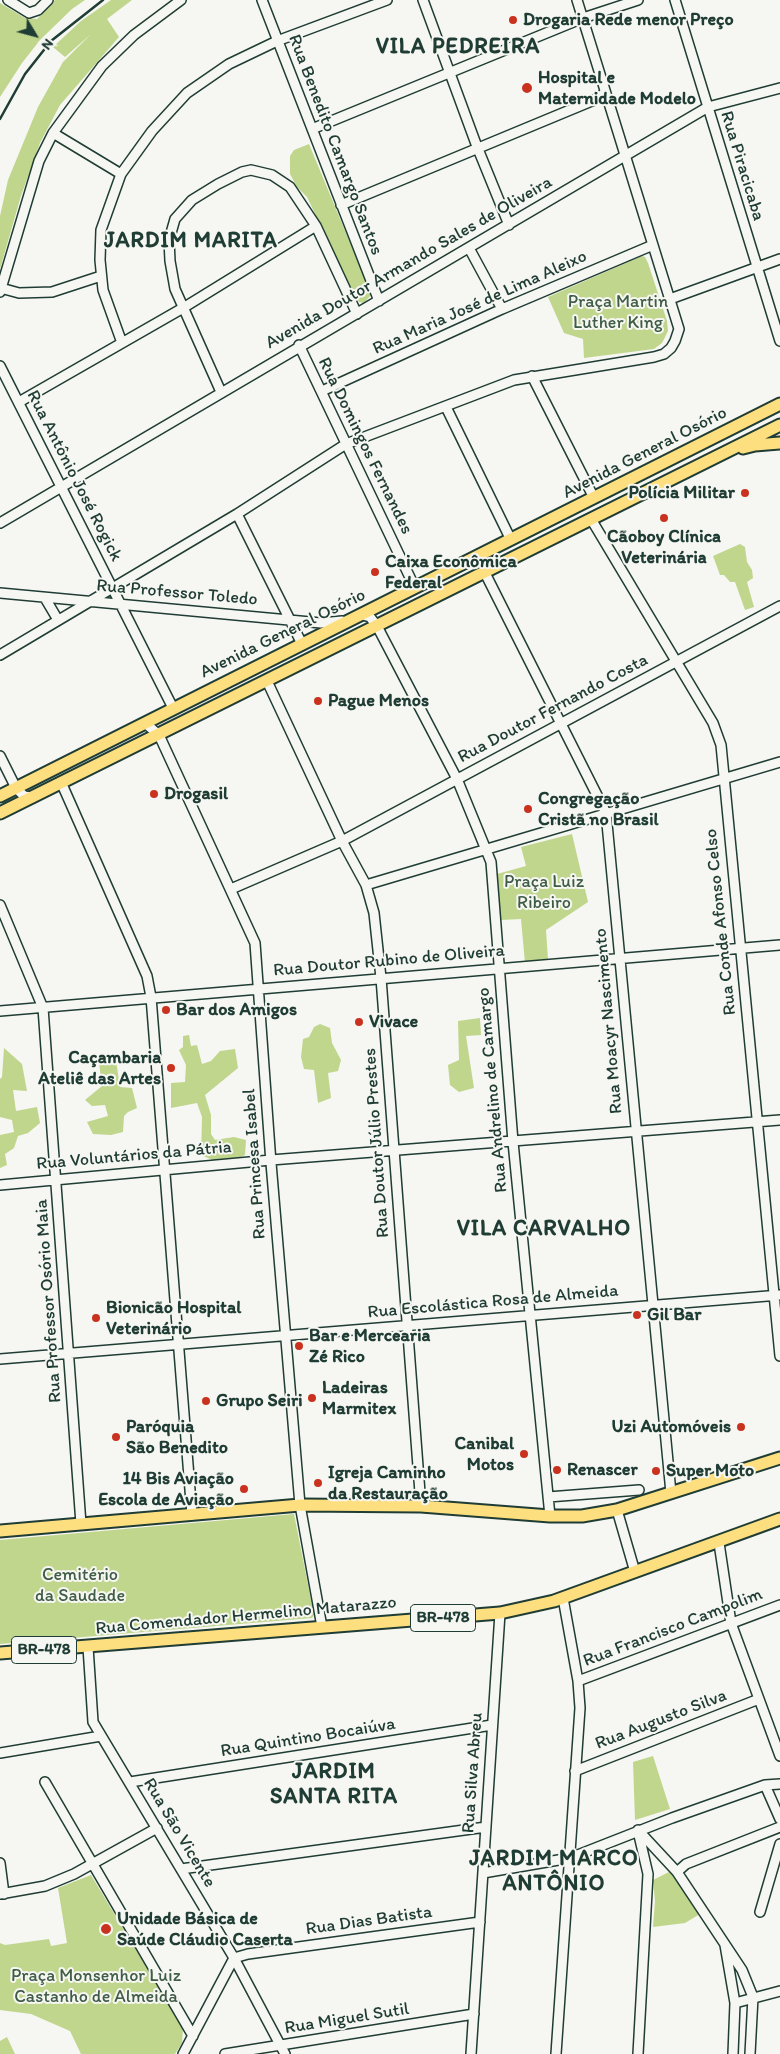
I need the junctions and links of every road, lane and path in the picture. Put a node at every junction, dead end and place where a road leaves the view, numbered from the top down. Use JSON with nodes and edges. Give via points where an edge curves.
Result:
{"nodes":[{"id":1,"x":8,"y":0,"type":"edge"},
{"id":2,"x":48,"y":0,"type":"edge"},
{"id":3,"x":181,"y":0,"type":"edge"},
{"id":4,"x":262,"y":0,"type":"edge"},
{"id":5,"x":387,"y":0,"type":"edge"},
{"id":6,"x":423,"y":0,"type":"edge"},
{"id":7,"x":577,"y":0,"type":"edge"},
{"id":8,"x":638,"y":0,"type":"edge"},
{"id":9,"x":675,"y":0,"type":"edge"},
{"id":10,"x":583,"y":18,"type":"junction"},
{"id":11,"x":277,"y":41,"type":"junction"},
{"id":12,"x":450,"y":73,"type":"junction"},
{"id":13,"x":780,"y":88,"type":"edge"},
{"id":14,"x":605,"y":92,"type":"junction"},
{"id":15,"x":708,"y":107,"type":"junction"},
{"id":16,"x":312,"y":129,"type":"junction"},
{"id":17,"x":53,"y":133,"type":"junction"},
{"id":18,"x":478,"y":148,"type":"junction"},
{"id":19,"x":626,"y":156,"type":"junction"},
{"id":20,"x":120,"y":174,"type":"junction"},
{"id":21,"x":341,"y":205,"type":"junction"},
{"id":22,"x":509,"y":224,"type":"junction"},
{"id":23,"x":316,"y":226,"type":"junction"},
{"id":24,"x":653,"y":245,"type":"junction"},
{"id":25,"x":470,"y":248,"type":"junction"},
{"id":26,"x":780,"y":259,"type":"edge"},
{"id":27,"x":756,"y":267,"type":"junction"},
{"id":28,"x":101,"y":276,"type":"junction"},
{"id":29,"x":1,"y":290,"type":"edge"},
{"id":30,"x":670,"y":299,"type":"junction"},
{"id":31,"x":379,"y":301,"type":"junction"},
{"id":32,"x":183,"y":308,"type":"junction"},
{"id":33,"x":502,"y":309,"type":"junction"},
{"id":34,"x":357,"y":314,"type":"junction"},
{"id":35,"x":780,"y":341,"type":"edge"},
{"id":36,"x":122,"y":343,"type":"junction"},
{"id":37,"x":299,"y":346,"type":"junction"},
{"id":38,"x":0,"y":366,"type":"edge"},
{"id":39,"x":532,"y":376,"type":"junction"},
{"id":40,"x":322,"y":391,"type":"junction"},
{"id":41,"x":221,"y":392,"type":"junction"},
{"id":42,"x":18,"y":402,"type":"junction"},
{"id":43,"x":780,"y":404,"type":"edge"},
{"id":44,"x":446,"y":407,"type":"junction"},
{"id":45,"x":752,"y":419,"type":"junction"},
{"id":46,"x":780,"y":424,"type":"edge"},
{"id":47,"x":780,"y":443,"type":"edge"},
{"id":48,"x":346,"y":444,"type":"junction"},
{"id":49,"x":718,"y":457,"type":"junction"},
{"id":50,"x":62,"y":485,"type":"junction"},
{"id":51,"x":594,"y":498,"type":"junction"},
{"id":52,"x":237,"y":514,"type":"junction"},
{"id":53,"x":592,"y":519,"type":"junction"},
{"id":54,"x":0,"y":523,"type":"edge"},
{"id":55,"x":511,"y":540,"type":"junction"},
{"id":56,"x":485,"y":572,"type":"junction"},
{"id":57,"x":111,"y":588,"type":"junction"},
{"id":58,"x":415,"y":588,"type":"junction"},
{"id":59,"x":0,"y":593,"type":"edge"},
{"id":60,"x":45,"y":598,"type":"junction"},
{"id":61,"x":89,"y":602,"type":"junction"},
{"id":62,"x":120,"y":606,"type":"junction"},
{"id":63,"x":780,"y":606,"type":"edge"},
{"id":64,"x":357,"y":617,"type":"junction"},
{"id":65,"x":58,"y":620,"type":"junction"},
{"id":66,"x":290,"y":620,"type":"junction"},
{"id":67,"x":377,"y":626,"type":"junction"},
{"id":68,"x":302,"y":644,"type":"junction"},
{"id":69,"x":0,"y":655,"type":"edge"},
{"id":70,"x":677,"y":661,"type":"junction"},
{"id":71,"x":267,"y":681,"type":"junction"},
{"id":72,"x":173,"y":708,"type":"junction"},
{"id":73,"x":145,"y":723,"type":"junction"},
{"id":74,"x":561,"y":723,"type":"junction"},
{"id":75,"x":160,"y":735,"type":"junction"},
{"id":76,"x":0,"y":756,"type":"edge"},
{"id":77,"x":780,"y":762,"type":"edge"},
{"id":78,"x":724,"y":778,"type":"junction"},
{"id":79,"x":457,"y":779,"type":"junction"},
{"id":80,"x":62,"y":782,"type":"junction"},
{"id":81,"x":16,"y":788,"type":"junction"},
{"id":82,"x":0,"y":796,"type":"edge"},
{"id":83,"x":31,"y":797,"type":"junction"},
{"id":84,"x":0,"y":813,"type":"edge"},
{"id":85,"x":606,"y":814,"type":"junction"},
{"id":86,"x":342,"y":841,"type":"junction"},
{"id":87,"x":486,"y":849,"type":"junction"},
{"id":88,"x":366,"y":885,"type":"junction"},
{"id":89,"x":231,"y":889,"type":"junction"},
{"id":90,"x":0,"y":905,"type":"edge"},
{"id":91,"x":780,"y":945,"type":"edge"},
{"id":92,"x":740,"y":948,"type":"junction"},
{"id":93,"x":619,"y":958,"type":"junction"},
{"id":94,"x":498,"y":968,"type":"junction"},
{"id":95,"x":381,"y":978,"type":"junction"},
{"id":96,"x":259,"y":988,"type":"junction"},
{"id":97,"x":151,"y":997,"type":"junction"},
{"id":98,"x":44,"y":1008,"type":"junction"},
{"id":99,"x":0,"y":1011,"type":"edge"},
{"id":100,"x":780,"y":1120,"type":"edge"},
{"id":101,"x":757,"y":1122,"type":"junction"},
{"id":102,"x":636,"y":1132,"type":"junction"},
{"id":103,"x":513,"y":1142,"type":"junction"},
{"id":104,"x":394,"y":1151,"type":"junction"},
{"id":105,"x":271,"y":1160,"type":"junction"},
{"id":106,"x":165,"y":1170,"type":"junction"},
{"id":107,"x":56,"y":1180,"type":"junction"},
{"id":108,"x":0,"y":1184,"type":"edge"},
{"id":109,"x":777,"y":1296,"type":"edge"},
{"id":110,"x":653,"y":1306,"type":"junction"},
{"id":111,"x":530,"y":1316,"type":"junction"},
{"id":112,"x":406,"y":1326,"type":"junction"},
{"id":113,"x":286,"y":1335,"type":"junction"},
{"id":114,"x":178,"y":1344,"type":"junction"},
{"id":115,"x":69,"y":1353,"type":"junction"},
{"id":116,"x":780,"y":1356,"type":"edge"},
{"id":117,"x":0,"y":1358,"type":"edge"},
{"id":118,"x":780,"y":1458,"type":"edge"},
{"id":119,"x":639,"y":1490,"type":"dead end"},
{"id":120,"x":671,"y":1493,"type":"junction"},
{"id":121,"x":548,"y":1497,"type":"junction"},
{"id":122,"x":300,"y":1505,"type":"junction"},
{"id":123,"x":421,"y":1506,"type":"junction"},
{"id":124,"x":617,"y":1510,"type":"junction"},
{"id":125,"x":192,"y":1514,"type":"junction"},
{"id":126,"x":550,"y":1516,"type":"junction"},
{"id":127,"x":780,"y":1519,"type":"edge"},
{"id":128,"x":81,"y":1524,"type":"junction"},
{"id":129,"x":0,"y":1531,"type":"edge"},
{"id":130,"x":719,"y":1543,"type":"junction"},
{"id":131,"x":635,"y":1572,"type":"junction"},
{"id":132,"x":563,"y":1598,"type":"junction"},
{"id":133,"x":780,"y":1605,"type":"edge"},
{"id":134,"x":500,"y":1613,"type":"junction"},
{"id":135,"x":731,"y":1624,"type":"junction"},
{"id":136,"x":322,"y":1627,"type":"junction"},
{"id":137,"x":88,"y":1647,"type":"junction"},
{"id":138,"x":0,"y":1653,"type":"edge"},
{"id":139,"x":578,"y":1681,"type":"junction"},
{"id":140,"x":759,"y":1699,"type":"junction"},
{"id":141,"x":492,"y":1725,"type":"junction"},
{"id":142,"x":101,"y":1736,"type":"junction"},
{"id":143,"x":0,"y":1753,"type":"edge"},
{"id":144,"x":780,"y":1756,"type":"edge"},
{"id":145,"x":575,"y":1771,"type":"junction"},
{"id":146,"x":45,"y":1782,"type":"dead end"},
{"id":147,"x":130,"y":1782,"type":"junction"},
{"id":148,"x":780,"y":1784,"type":"edge"},
{"id":149,"x":765,"y":1785,"type":"junction"},
{"id":150,"x":780,"y":1819,"type":"edge"},
{"id":151,"x":486,"y":1827,"type":"junction"},
{"id":152,"x":780,"y":1827,"type":"edge"},
{"id":153,"x":157,"y":1828,"type":"junction"},
{"id":154,"x":638,"y":1830,"type":"junction"},
{"id":155,"x":780,"y":1844,"type":"edge"},
{"id":156,"x":570,"y":1858,"type":"junction"},
{"id":157,"x":0,"y":1862,"type":"edge"},
{"id":158,"x":92,"y":1864,"type":"junction"},
{"id":159,"x":182,"y":1869,"type":"junction"},
{"id":160,"x":677,"y":1872,"type":"junction"},
{"id":161,"x":483,"y":1873,"type":"junction"},
{"id":162,"x":2,"y":1894,"type":"edge"},
{"id":163,"x":760,"y":1912,"type":"dead end"},
{"id":164,"x":480,"y":1922,"type":"junction"},
{"id":165,"x":724,"y":1940,"type":"junction"},
{"id":166,"x":234,"y":1958,"type":"junction"},
{"id":167,"x":780,"y":1991,"type":"edge"},
{"id":168,"x":753,"y":1997,"type":"junction"},
{"id":169,"x":735,"y":2003,"type":"junction"},
{"id":170,"x":474,"y":2014,"type":"junction"},
{"id":171,"x":193,"y":2036,"type":"junction"},
{"id":172,"x":283,"y":2050,"type":"edge"},
{"id":173,"x":183,"y":2054,"type":"edge"},
{"id":174,"x":225,"y":2054,"type":"edge"},
{"id":175,"x":471,"y":2054,"type":"edge"},
{"id":176,"x":556,"y":2054,"type":"edge"},
{"id":177,"x":638,"y":2054,"type":"edge"},
{"id":178,"x":733,"y":2054,"type":"edge"},
{"id":179,"x":750,"y":2054,"type":"edge"}],
"edges":[{"from":1,"to":2,"type":"street","via":[[29,13],[38,10]]},
{"from":3,"to":17,"type":"street","via":[[134,35],[102,66]]},
{"from":4,"to":11,"type":"street","name":"Rua Benedito Camargo Santos"},
{"from":5,"to":11,"type":"street"},
{"from":6,"to":12,"type":"street"},
{"from":7,"to":10,"type":"street"},
{"from":8,"to":10,"type":"street"},
{"from":9,"to":15,"type":"street","name":"Rua Piracicaba"},
{"from":10,"to":12,"type":"street"},
{"from":10,"to":14,"type":"street"},
{"from":11,"to":16,"type":"street","name":"Rua Benedito Camargo Santos"},
{"from":11,"to":20,"type":"street","via":[[230,64],[187,93],[152,131]]},
{"from":12,"to":16,"type":"street"},
{"from":12,"to":18,"type":"street"},
{"from":13,"to":15,"type":"street","name":"Avenida Doutor Armando Sales de Oliveira"},
{"from":14,"to":18,"type":"street","via":[[599,98]]},
{"from":14,"to":19,"type":"street"},
{"from":15,"to":19,"type":"street","name":"Avenida Doutor Armando Sales de Oliveira"},
{"from":15,"to":27,"type":"street","name":"Rua Piracicaba"},
{"from":16,"to":21,"type":"street","name":"Rua Benedito Camargo Santos"},
{"from":17,"to":20,"type":"street"},
{"from":17,"to":29,"type":"street","via":[[39,161]]},
{"from":18,"to":21,"type":"street"},
{"from":18,"to":22,"type":"street"},
{"from":19,"to":22,"type":"street","name":"Avenida Doutor Armando Sales de Oliveira"},
{"from":19,"to":24,"type":"street"},
{"from":20,"to":28,"type":"street","via":[[101,230]]},
{"from":21,"to":31,"type":"street","name":"Rua Benedito Camargo Santos"},
{"from":22,"to":25,"type":"street","name":"Avenida Doutor Armando Sales de Oliveira"},
{"from":23,"to":32,"type":"street"},
{"from":23,"to":32,"type":"street","via":[[290,187],[272,175],[251,170],[192,200],[175,220],[169,240],[175,289]]},
{"from":23,"to":34,"type":"street"},
{"from":24,"to":30,"type":"street"},
{"from":24,"to":33,"type":"street","name":"Rua Maria José de Lima Aleixo"},
{"from":25,"to":31,"type":"street","name":"Avenida Doutor Armando Sales de Oliveira"},
{"from":25,"to":33,"type":"street"},
{"from":26,"to":27,"type":"street"},
{"from":27,"to":30,"type":"street"},
{"from":27,"to":35,"type":"street","name":"Rua Piracicaba"},
{"from":28,"to":29,"type":"street","via":[[52,292]]},
{"from":28,"to":36,"type":"street","via":[[110,316]]},
{"from":30,"to":39,"type":"street","via":[[678,329],[671,348],[664,354]]},
{"from":31,"to":34,"type":"street","name":"Avenida Doutor Armando Sales de Oliveira"},
{"from":32,"to":36,"type":"street"},
{"from":32,"to":41,"type":"street"},
{"from":33,"to":40,"type":"street","name":"Rua Maria José de Lima Aleixo"},
{"from":34,"to":37,"type":"street","name":"Avenida Doutor Armando Sales de Oliveira"},
{"from":36,"to":42,"type":"street"},
{"from":37,"to":40,"type":"street","name":"Rua Domingos Fernandes"},
{"from":37,"to":41,"type":"street","name":"Avenida Doutor Armando Sales de Oliveira"},
{"from":38,"to":42,"type":"street","name":"Rua Antônio José Rogick"},
{"from":39,"to":44,"type":"street"},
{"from":39,"to":51,"type":"street"},
{"from":40,"to":48,"type":"street","name":"Rua Domingos Fernandes"},
{"from":41,"to":50,"type":"street","name":"Avenida Doutor Armando Sales de Oliveira"},
{"from":42,"to":50,"type":"street","name":"Rua Antônio José Rogick"},
{"from":43,"to":45,"type":"main road","name":"Avenida General Osório"},
{"from":44,"to":48,"type":"street"},
{"from":44,"to":55,"type":"street"},
{"from":45,"to":46,"type":"main road"},
{"from":45,"to":51,"type":"main road","name":"Avenida General Osório"},
{"from":46,"to":49,"type":"main road","name":"Avenida General Osório"},
{"from":47,"to":49,"type":"main road","via":[[755,444]]},
{"from":48,"to":52,"type":"street"},
{"from":48,"to":58,"type":"street","name":"Rua Domingos Fernandes"},
{"from":49,"to":53,"type":"main road","name":"Avenida General Osório"},
{"from":50,"to":54,"type":"street","name":"Avenida Doutor Armando Sales de Oliveira"},
{"from":50,"to":57,"type":"street","name":"Rua Antônio José Rogick"},
{"from":51,"to":55,"type":"main road","name":"Avenida General Osório"},
{"from":52,"to":57,"type":"street"},
{"from":52,"to":66,"type":"street"},
{"from":53,"to":56,"type":"main road","name":"Avenida General Osório"},
{"from":53,"to":70,"type":"street","name":"Rua Conde Afonso Celso"},
{"from":55,"to":58,"type":"main road","name":"Avenida General Osório"},
{"from":56,"to":67,"type":"main road","name":"Avenida General Osório"},
{"from":56,"to":74,"type":"street","name":"Rua Moacyr Nascimento"},
{"from":57,"to":61,"type":"street"},
{"from":57,"to":62,"type":"street","name":"Rua Antônio José Rogick"},
{"from":58,"to":64,"type":"main road","name":"Avenida General Osório"},
{"from":59,"to":60,"type":"street","name":"Rua Professor Toledo"},
{"from":60,"to":61,"type":"street","name":"Rua Professor Toledo"},
{"from":60,"to":65,"type":"street"},
{"from":61,"to":62,"type":"street","name":"Rua Professor Toledo"},
{"from":61,"to":65,"type":"street"},
{"from":62,"to":66,"type":"street","name":"Rua Professor Toledo"},
{"from":62,"to":72,"type":"street","name":"Rua Antônio José Rogick"},
{"from":63,"to":70,"type":"street","name":"Rua Doutor Fernando Costa"},
{"from":64,"to":66,"type":"street","name":"Rua Professor Toledo","via":[[329,623]]},
{"from":64,"to":67,"type":"street","via":[[370,617]]},
{"from":64,"to":68,"type":"main road","name":"Avenida General Osório"},
{"from":65,"to":69,"type":"street"},
{"from":66,"to":68,"type":"street"},
{"from":67,"to":71,"type":"main road","name":"Avenida General Osório"},
{"from":67,"to":79,"type":"street","name":"Rua Andrelino de Camargo"},
{"from":68,"to":72,"type":"main road","name":"Avenida General Osório"},
{"from":70,"to":74,"type":"street","name":"Rua Doutor Fernando Costa"},
{"from":70,"to":78,"type":"street","name":"Rua Conde Afonso Celso","via":[[713,724],[720,745]]},
{"from":71,"to":75,"type":"main road","name":"Avenida General Osório"},
{"from":71,"to":86,"type":"street","name":"Rua Doutor Júlio Prestes"},
{"from":72,"to":73,"type":"main road","name":"Avenida General Osório"},
{"from":73,"to":75,"type":"street","name":"Rua Princesa Isabel"},
{"from":73,"to":81,"type":"main road","name":"Avenida General Osório"},
{"from":74,"to":79,"type":"street","name":"Rua Doutor Fernando Costa"},
{"from":74,"to":85,"type":"street","name":"Rua Moacyr Nascimento"},
{"from":75,"to":80,"type":"main road","name":"Avenida General Osório"},
{"from":75,"to":89,"type":"street","name":"Rua Princesa Isabel"},
{"from":76,"to":81,"type":"street"},
{"from":77,"to":78,"type":"street"},
{"from":78,"to":85,"type":"street"},
{"from":78,"to":92,"type":"street","name":"Rua Conde Afonso Celso"},
{"from":79,"to":86,"type":"street","name":"Rua Doutor Fernando Costa"},
{"from":79,"to":87,"type":"street","name":"Rua Andrelino de Camargo"},
{"from":80,"to":83,"type":"main road","name":"Avenida General Osório"},
{"from":80,"to":97,"type":"street","via":[[147,976]]},
{"from":81,"to":82,"type":"main road","name":"Avenida General Osório"},
{"from":81,"to":83,"type":"street","via":[[24,796]]},
{"from":83,"to":84,"type":"main road","name":"Avenida General Osório"},
{"from":85,"to":87,"type":"street"},
{"from":85,"to":93,"type":"street","name":"Rua Moacyr Nascimento"},
{"from":86,"to":88,"type":"street","name":"Rua Doutor Júlio Prestes"},
{"from":86,"to":89,"type":"street","name":"Rua Doutor Fernando Costa"},
{"from":87,"to":88,"type":"street"},
{"from":87,"to":94,"type":"street","name":"Rua Andrelino de Camargo","via":[[491,862]]},
{"from":88,"to":95,"type":"street","name":"Rua Doutor Júlio Prestes","via":[[374,913]]},
{"from":89,"to":96,"type":"street","name":"Rua Princesa Isabel","via":[[255,943]]},
{"from":90,"to":98,"type":"street","name":"Rua Professor Osório Maia"},
{"from":91,"to":92,"type":"street","name":"Rua Doutor Rubino de Oliveira"},
{"from":92,"to":93,"type":"street","name":"Rua Doutor Rubino de Oliveira"},
{"from":92,"to":101,"type":"street","name":"Rua Conde Afonso Celso"},
{"from":93,"to":94,"type":"street","name":"Rua Doutor Rubino de Oliveira"},
{"from":93,"to":102,"type":"street","name":"Rua Moacyr Nascimento"},
{"from":94,"to":95,"type":"street","name":"Rua Doutor Rubino de Oliveira"},
{"from":94,"to":103,"type":"street","name":"Rua Andrelino de Camargo"},
{"from":95,"to":96,"type":"street","name":"Rua Doutor Rubino de Oliveira"},
{"from":95,"to":104,"type":"street","name":"Rua Doutor Júlio Prestes"},
{"from":96,"to":97,"type":"street","name":"Rua Doutor Rubino de Oliveira"},
{"from":96,"to":105,"type":"street","name":"Rua Princesa Isabel"},
{"from":97,"to":98,"type":"street","name":"Rua Doutor Rubino de Oliveira"},
{"from":97,"to":106,"type":"street"},
{"from":98,"to":99,"type":"street","name":"Rua Doutor Rubino de Oliveira"},
{"from":98,"to":107,"type":"street","name":"Rua Professor Osório Maia"},
{"from":100,"to":101,"type":"street","name":"Rua Voluntários da Pátria"},
{"from":101,"to":102,"type":"street","name":"Rua Voluntários da Pátria"},
{"from":101,"to":109,"type":"street","name":"Rua Conde Afonso Celso"},
{"from":102,"to":103,"type":"street","name":"Rua Voluntários da Pátria"},
{"from":102,"to":110,"type":"street","name":"Rua Moacyr Nascimento"},
{"from":103,"to":104,"type":"street","name":"Rua Voluntários da Pátria"},
{"from":103,"to":111,"type":"street","name":"Rua Andrelino de Camargo"},
{"from":104,"to":105,"type":"street","name":"Rua Voluntários da Pátria"},
{"from":104,"to":112,"type":"street","name":"Rua Doutor Júlio Prestes"},
{"from":105,"to":106,"type":"street","name":"Rua Voluntários da Pátria"},
{"from":105,"to":113,"type":"street","name":"Rua Princesa Isabel"},
{"from":106,"to":107,"type":"street","name":"Rua Voluntários da Pátria"},
{"from":106,"to":114,"type":"street"},
{"from":107,"to":108,"type":"street","name":"Rua Voluntários da Pátria"},
{"from":107,"to":115,"type":"street","name":"Rua Professor Osório Maia"},
{"from":109,"to":110,"type":"street","name":"Rua Escolástica Rosa de Almeida"},
{"from":109,"to":116,"type":"street","name":"Rua Conde Afonso Celso"},
{"from":110,"to":111,"type":"street","name":"Rua Escolástica Rosa de Almeida"},
{"from":110,"to":120,"type":"street","name":"Rua Moacyr Nascimento"},
{"from":111,"to":112,"type":"street","name":"Rua Escolástica Rosa de Almeida"},
{"from":111,"to":121,"type":"street","name":"Rua Andrelino de Camargo"},
{"from":112,"to":113,"type":"street","name":"Rua Escolástica Rosa de Almeida"},
{"from":112,"to":123,"type":"street","name":"Rua Doutor Júlio Prestes"},
{"from":113,"to":114,"type":"street","name":"Rua Escolástica Rosa de Almeida"},
{"from":113,"to":122,"type":"street","name":"Rua Princesa Isabel"},
{"from":114,"to":115,"type":"street","name":"Rua Escolástica Rosa de Almeida"},
{"from":114,"to":125,"type":"street"},
{"from":115,"to":117,"type":"street","name":"Rua Escolástica Rosa de Almeida"},
{"from":115,"to":128,"type":"street","name":"Rua Professor Osório Maia"},
{"from":118,"to":120,"type":"main road"},
{"from":119,"to":121,"type":"street"},
{"from":120,"to":124,"type":"main road"},
{"from":121,"to":126,"type":"street","name":"Rua Andrelino de Camargo"},
{"from":122,"to":123,"type":"main road"},
{"from":122,"to":125,"type":"main road"},
{"from":122,"to":136,"type":"street","name":"Rua Princesa Isabel"},
{"from":123,"to":126,"type":"main road"},
{"from":124,"to":126,"type":"main road","via":[[582,1516]]},
{"from":124,"to":131,"type":"street"},
{"from":125,"to":128,"type":"main road"},
{"from":127,"to":130,"type":"main road","name":"Rua Comendador Hermelino Matarazzo","number":"BR-478"},
{"from":128,"to":129,"type":"main road"},
{"from":130,"to":131,"type":"main road","name":"Rua Comendador Hermelino Matarazzo","number":"BR-478"},
{"from":130,"to":135,"type":"street"},
{"from":131,"to":132,"type":"main road","name":"Rua Comendador Hermelino Matarazzo","number":"BR-478"},
{"from":132,"to":134,"type":"main road","name":"Rua Comendador Hermelino Matarazzo","number":"BR-478"},
{"from":132,"to":139,"type":"street"},
{"from":133,"to":135,"type":"street","name":"Rua Francisco Campolim"},
{"from":134,"to":136,"type":"main road","name":"Rua Comendador Hermelino Matarazzo","number":"BR-478"},
{"from":134,"to":141,"type":"street","name":"Rua Silva Abreu"},
{"from":135,"to":139,"type":"street","name":"Rua Francisco Campolim"},
{"from":135,"to":140,"type":"street"},
{"from":136,"to":137,"type":"main road","name":"Rua Comendador Hermelino Matarazzo","number":"BR-478"},
{"from":137,"to":138,"type":"main road","name":"Rua Comendador Hermelino Matarazzo","number":"BR-478"},
{"from":137,"to":142,"type":"street","name":"Rua São Vicente","via":[[93,1722]]},
{"from":139,"to":145,"type":"street","via":[[580,1708]]},
{"from":140,"to":144,"type":"street"},
{"from":140,"to":145,"type":"street","name":"Rua Augusto Silva"},
{"from":141,"to":147,"type":"street","name":"Rua Quintino Bocaiúva"},
{"from":141,"to":151,"type":"street","name":"Rua Silva Abreu"},
{"from":142,"to":143,"type":"street"},
{"from":142,"to":147,"type":"street","name":"Rua São Vicente"},
{"from":145,"to":156,"type":"street"},
{"from":146,"to":158,"type":"street"},
{"from":147,"to":153,"type":"street","name":"Rua São Vicente"},
{"from":148,"to":149,"type":"street"},
{"from":149,"to":150,"type":"street"},
{"from":149,"to":154,"type":"street"},
{"from":151,"to":159,"type":"street"},
{"from":151,"to":161,"type":"street","name":"Rua Silva Abreu"},
{"from":152,"to":160,"type":"street","via":[[686,1864]]},
{"from":153,"to":158,"type":"street"},
{"from":153,"to":159,"type":"street","name":"Rua São Vicente"},
{"from":154,"to":156,"type":"street"},
{"from":154,"to":160,"type":"street"},
{"from":154,"to":177,"type":"street","via":[[648,1874]]},
{"from":155,"to":163,"type":"street"},
{"from":156,"to":161,"type":"street"},
{"from":156,"to":176,"type":"street"},
{"from":157,"to":162,"type":"street"},
{"from":158,"to":162,"type":"street","via":[[45,1886]]},
{"from":158,"to":171,"type":"street"},
{"from":159,"to":166,"type":"street","name":"Rua São Vicente"},
{"from":160,"to":165,"type":"street"},
{"from":161,"to":164,"type":"street","name":"Rua Silva Abreu"},
{"from":164,"to":166,"type":"street","name":"Rua Dias Batista"},
{"from":164,"to":170,"type":"street","name":"Rua Silva Abreu"},
{"from":165,"to":168,"type":"street"},
{"from":165,"to":169,"type":"street"},
{"from":166,"to":171,"type":"street"},
{"from":166,"to":172,"type":"street","name":"Rua São Vicente"},
{"from":167,"to":168,"type":"street"},
{"from":168,"to":169,"type":"street"},
{"from":168,"to":179,"type":"street"},
{"from":169,"to":178,"type":"street"},
{"from":170,"to":172,"type":"street","name":"Rua Miguel Sutil"},
{"from":170,"to":175,"type":"street","name":"Rua Silva Abreu"},
{"from":171,"to":173,"type":"street"},
{"from":172,"to":174,"type":"street","name":"Rua Miguel Sutil"}]}
